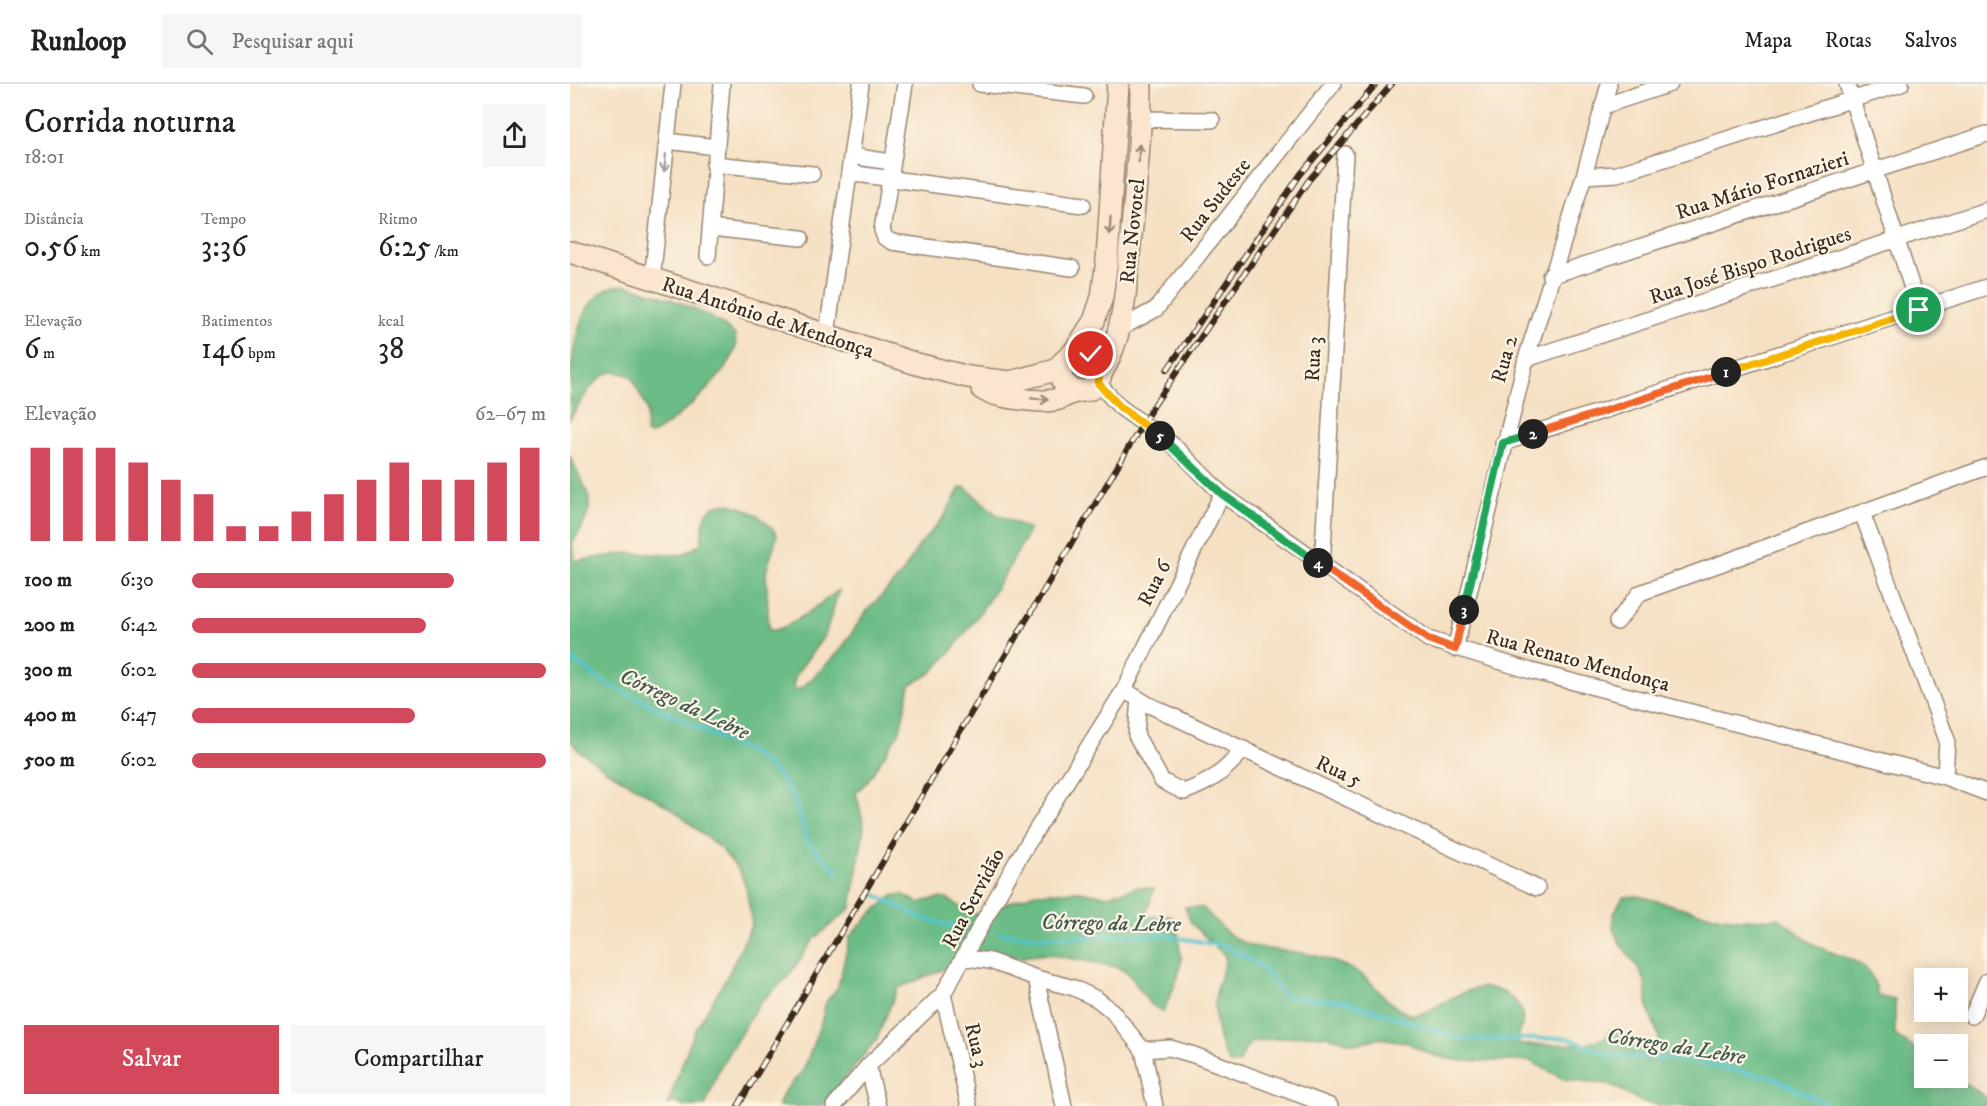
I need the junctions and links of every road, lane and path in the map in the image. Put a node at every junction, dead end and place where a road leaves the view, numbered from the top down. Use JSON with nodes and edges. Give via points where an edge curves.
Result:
{"nodes":[{"id":1,"x":673,"y":84,"type":"edge"},
{"id":2,"x":722,"y":84,"type":"edge"},
{"id":3,"x":861,"y":84,"type":"edge"},
{"id":4,"x":905,"y":84,"type":"edge"},
{"id":5,"x":980,"y":84,"type":"edge"},
{"id":6,"x":1118,"y":84,"type":"edge"},
{"id":7,"x":1141,"y":84,"type":"edge"},
{"id":8,"x":1333,"y":84,"type":"edge"},
{"id":9,"x":1609,"y":84,"type":"edge"},
{"id":10,"x":1670,"y":84,"type":"edge"},
{"id":11,"x":1847,"y":84,"type":"edge"},
{"id":12,"x":1901,"y":84,"type":"edge"},
{"id":13,"x":1084,"y":96,"type":"dead end"},
{"id":14,"x":1852,"y":100,"type":"junction"},
{"id":15,"x":1603,"y":106,"type":"junction"},
{"id":16,"x":1141,"y":118,"type":"junction"},
{"id":17,"x":1212,"y":120,"type":"dead end"},
{"id":18,"x":1987,"y":134,"type":"edge"},
{"id":19,"x":667,"y":141,"type":"junction"},
{"id":20,"x":716,"y":147,"type":"junction"},
{"id":21,"x":1345,"y":154,"type":"dead end"},
{"id":22,"x":851,"y":156,"type":"junction"},
{"id":23,"x":891,"y":162,"type":"junction"},
{"id":24,"x":714,"y":164,"type":"junction"},
{"id":25,"x":1875,"y":170,"type":"junction"},
{"id":26,"x":849,"y":173,"type":"junction"},
{"id":27,"x":812,"y":174,"type":"dead end"},
{"id":28,"x":1584,"y":176,"type":"junction"},
{"id":29,"x":889,"y":179,"type":"junction"},
{"id":30,"x":1083,"y":204,"type":"dead end"},
{"id":31,"x":1987,"y":210,"type":"edge"},
{"id":32,"x":710,"y":228,"type":"junction"},
{"id":33,"x":801,"y":238,"type":"dead end"},
{"id":34,"x":1897,"y":240,"type":"junction"},
{"id":35,"x":570,"y":252,"type":"edge"},
{"id":36,"x":708,"y":256,"type":"dead end"},
{"id":37,"x":1072,"y":268,"type":"dead end"},
{"id":38,"x":1551,"y":276,"type":"junction"},
{"id":39,"x":652,"y":280,"type":"junction"},
{"id":40,"x":1987,"y":287,"type":"edge"},
{"id":41,"x":1919,"y":310,"type":"junction"},
{"id":42,"x":1119,"y":329,"type":"junction"},
{"id":43,"x":827,"y":335,"type":"junction"},
{"id":44,"x":1074,"y":352,"type":"junction"},
{"id":45,"x":1526,"y":359,"type":"junction"},
{"id":46,"x":1060,"y":369,"type":"junction"},
{"id":47,"x":968,"y":377,"type":"junction"},
{"id":48,"x":1090,"y":385,"type":"junction"},
{"id":49,"x":1503,"y":443,"type":"junction"},
{"id":50,"x":1987,"y":467,"type":"edge"},
{"id":51,"x":1222,"y":494,"type":"junction"},
{"id":52,"x":1862,"y":513,"type":"junction"},
{"id":53,"x":1322,"y":567,"type":"junction"},
{"id":54,"x":1617,"y":622,"type":"dead end"},
{"id":55,"x":1455,"y":649,"type":"junction"},
{"id":56,"x":1124,"y":690,"type":"junction"},
{"id":57,"x":1139,"y":699,"type":"junction"},
{"id":58,"x":1244,"y":749,"type":"junction"},
{"id":59,"x":1945,"y":777,"type":"junction"},
{"id":60,"x":1987,"y":793,"type":"edge"},
{"id":61,"x":1537,"y":888,"type":"dead end"},
{"id":62,"x":965,"y":958,"type":"junction"},
{"id":63,"x":1036,"y":978,"type":"junction"},
{"id":64,"x":1987,"y":981,"type":"edge"},
{"id":65,"x":943,"y":994,"type":"junction"},
{"id":66,"x":1972,"y":1016,"type":"dead end"},
{"id":67,"x":1143,"y":1050,"type":"junction"},
{"id":68,"x":868,"y":1066,"type":"junction"},
{"id":69,"x":834,"y":1106,"type":"edge"},
{"id":70,"x":878,"y":1106,"type":"edge"},
{"id":71,"x":969,"y":1106,"type":"edge"},
{"id":72,"x":1064,"y":1106,"type":"edge"},
{"id":73,"x":1155,"y":1106,"type":"edge"},
{"id":74,"x":1330,"y":1106,"type":"edge"}],
"edges":[{"from":1,"to":19,"type":"street"},
{"from":2,"to":20,"type":"street"},
{"from":3,"to":22,"type":"street"},
{"from":4,"to":23,"type":"street"},
{"from":5,"to":13,"type":"street"},
{"from":6,"to":44,"type":"street","name":"Rua Novotel","one_way":true,"via":[[1110,231],[1102,297],[1094,321]]},
{"from":7,"to":16,"type":"street","name":"Rua Novotel"},
{"from":8,"to":42,"type":"street","name":"Rua Sudeste","via":[[1156,309]]},
{"from":9,"to":15,"type":"street","name":"Rua 2"},
{"from":10,"to":15,"type":"street"},
{"from":11,"to":14,"type":"street"},
{"from":12,"to":14,"type":"street"},
{"from":14,"to":25,"type":"street"},
{"from":14,"to":28,"type":"street","via":[[1617,174]]},
{"from":15,"to":28,"type":"street","name":"Rua 2"},
{"from":16,"to":17,"type":"street"},
{"from":42,"to":16,"type":"street","name":"Rua Novotel","one_way":true,"via":[[1138,181]]},
{"from":18,"to":25,"type":"street","name":"Rua Mário Fornazieri"},
{"from":19,"to":20,"type":"street"},
{"from":19,"to":39,"type":"street","one_way":true},
{"from":20,"to":24,"type":"street"},
{"from":21,"to":53,"type":"street","name":"Rua 3"},
{"from":22,"to":23,"type":"street"},
{"from":22,"to":26,"type":"street"},
{"from":23,"to":29,"type":"street"},
{"from":24,"to":27,"type":"street"},
{"from":24,"to":32,"type":"street"},
{"from":25,"to":34,"type":"street"},
{"from":25,"to":38,"type":"street","name":"Rua Mário Fornazieri"},
{"from":26,"to":29,"type":"street"},
{"from":26,"to":43,"type":"street"},
{"from":28,"to":38,"type":"street","name":"Rua 2"},
{"from":29,"to":30,"type":"street"},
{"from":29,"to":37,"type":"street","via":[[882,230],[892,242]]},
{"from":31,"to":34,"type":"street","name":"Rua José Bispo Rodrigues"},
{"from":32,"to":33,"type":"street"},
{"from":32,"to":36,"type":"street"},
{"from":34,"to":41,"type":"street"},
{"from":34,"to":45,"type":"street","name":"Rua José Bispo Rodrigues"},
{"from":35,"to":39,"type":"street","name":"Rua Antônio de Mendonça"},
{"from":38,"to":45,"type":"street","name":"Rua 2"},
{"from":39,"to":43,"type":"street","name":"Rua Antônio de Mendonça"},
{"from":40,"to":41,"type":"street"},
{"from":41,"to":49,"type":"street"},
{"from":42,"to":48,"type":"street","name":"Rua Novotel","via":[[1113,355]]},
{"from":43,"to":47,"type":"street","name":"Rua Antônio de Mendonça"},
{"from":44,"to":46,"type":"street","via":[[1064,358]]},
{"from":44,"to":48,"type":"street","via":[[1091,354],[1099,363]]},
{"from":45,"to":49,"type":"street","name":"Rua 2"},
{"from":46,"to":47,"type":"street","name":"Rua Antônio de Mendonça","via":[[1010,382]]},
{"from":46,"to":48,"type":"street","via":[[1065,385]]},
{"from":47,"to":48,"type":"street","name":"Rua Antônio de Mendonça","one_way":true,"via":[[986,391],[1017,398],[1056,400]]},
{"from":48,"to":51,"type":"street","name":"Rua Renato Mendonça","via":[[1173,445]]},
{"from":49,"to":55,"type":"street","name":"Rua 2"},
{"from":50,"to":52,"type":"street"},
{"from":51,"to":53,"type":"street","name":"Rua Renato Mendonça"},
{"from":51,"to":56,"type":"street","name":"Rua 6"},
{"from":52,"to":54,"type":"street","via":[[1640,593]]},
{"from":52,"to":59,"type":"street","via":[[1947,740]]},
{"from":53,"to":55,"type":"street","name":"Rua Renato Mendonça","via":[[1428,639]]},
{"from":55,"to":59,"type":"street","name":"Rua Renato Mendonça"},
{"from":56,"to":57,"type":"street","name":"Rua 5"},
{"from":56,"to":62,"type":"street","name":"Rua Servidão","via":[[1006,878]]},
{"from":57,"to":58,"type":"street","name":"Rua 5"},
{"from":57,"to":58,"type":"street","via":[[1136,735],[1162,781],[1184,792],[1209,783]]},
{"from":58,"to":61,"type":"street","name":"Rua 5"},
{"from":59,"to":60,"type":"street","name":"Rua Renato Mendonça"},
{"from":62,"to":63,"type":"street","via":[[990,961]]},
{"from":62,"to":65,"type":"street","name":"Rua Servidão"},
{"from":63,"to":67,"type":"street","via":[[1097,999],[1113,1011]]},
{"from":63,"to":72,"type":"street"},
{"from":64,"to":66,"type":"street"},
{"from":65,"to":68,"type":"street","name":"Rua Servidão"},
{"from":65,"to":71,"type":"street","name":"Rua 3"},
{"from":67,"to":73,"type":"street"},
{"from":67,"to":74,"type":"street","via":[[1170,1048],[1194,1055]]},
{"from":68,"to":69,"type":"street","name":"Rua Servidão"},
{"from":68,"to":70,"type":"street"}]}
